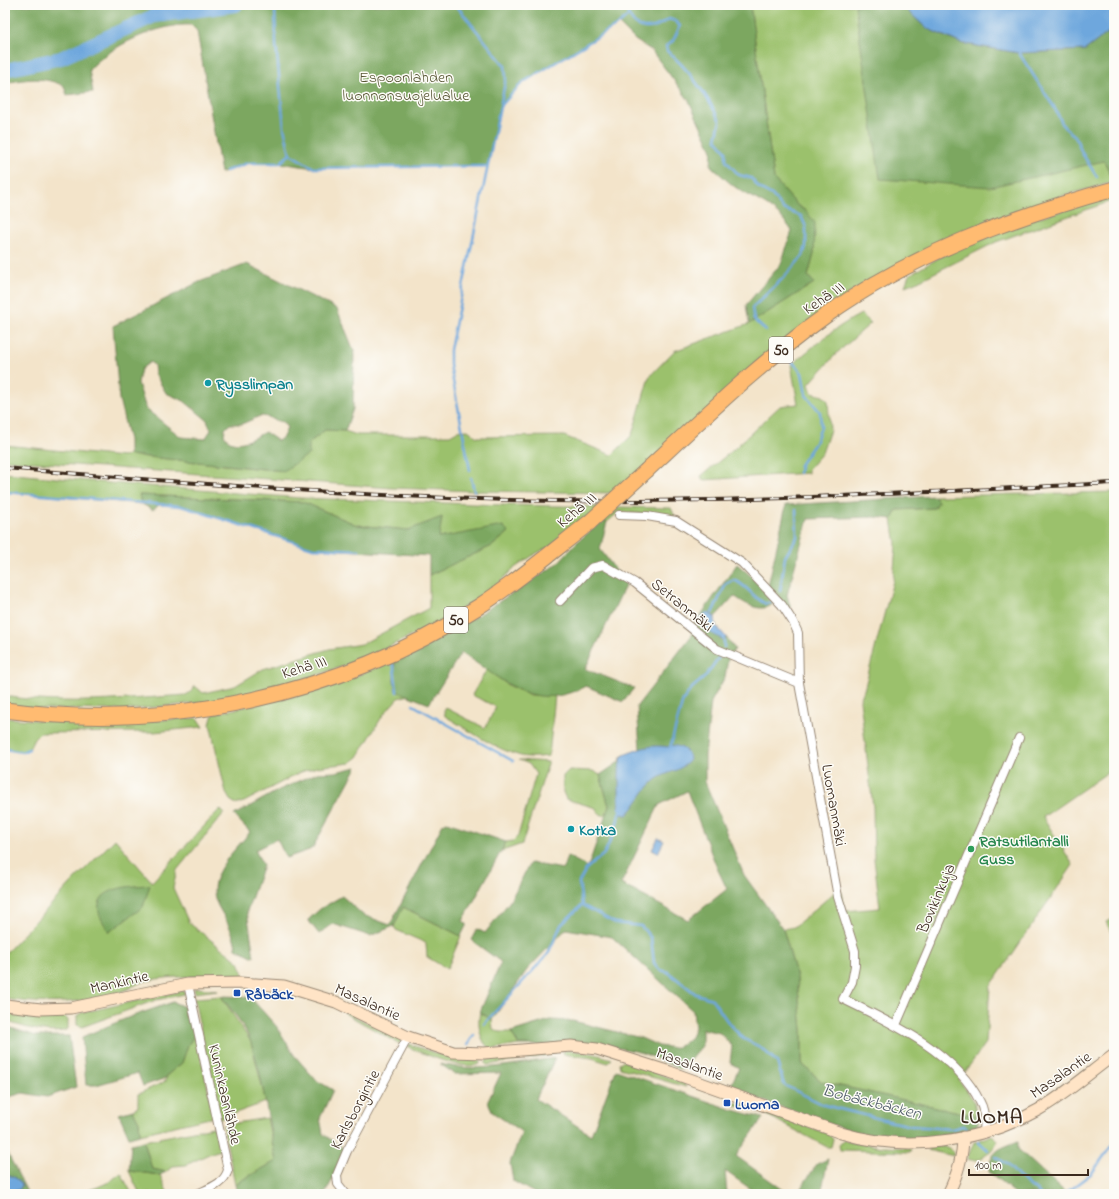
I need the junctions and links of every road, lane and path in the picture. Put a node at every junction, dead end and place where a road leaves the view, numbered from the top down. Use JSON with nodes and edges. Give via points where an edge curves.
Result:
{"nodes":[{"id":1,"x":1114,"y":189,"type":"edge"},
{"id":2,"x":619,"y":514,"type":"dead end"},
{"id":3,"x":560,"y":601,"type":"dead end"},
{"id":4,"x":799,"y":683,"type":"junction"},
{"id":5,"x":5,"y":710,"type":"edge"},
{"id":6,"x":1018,"y":738,"type":"dead end"},
{"id":7,"x":240,"y":983,"type":"joint"},
{"id":8,"x":188,"y":984,"type":"junction"},
{"id":9,"x":5,"y":1005,"type":"edge"},
{"id":10,"x":896,"y":1025,"type":"junction"},
{"id":11,"x":408,"y":1037,"type":"junction"},
{"id":12,"x":1114,"y":1055,"type":"edge"},
{"id":13,"x":984,"y":1132,"type":"junction"},
{"id":14,"x":963,"y":1137,"type":"junction"},
{"id":15,"x":197,"y":1194,"type":"edge"},
{"id":16,"x":346,"y":1194,"type":"edge"},
{"id":17,"x":948,"y":1194,"type":"edge"}],
"edges":[{"from":1,"to":5,"type":"highway","name":"Kehä III","number":"50","bridge":true,"via":[[1002,224],[933,253],[871,286],[796,337],[590,522],[527,572],[478,607],[440,629],[372,662],[305,686],[238,702],[172,713],[140,716],[72,716]]},
{"from":2,"to":4,"type":"street","name":"Luomanmäki","via":[[676,521],[754,573],[794,622],[798,633]]},
{"from":3,"to":4,"type":"street","name":"Setranmäki","via":[[592,568],[603,565],[635,583],[717,649]]},
{"from":4,"to":10,"type":"street","name":"Luomanmäki","via":[[838,897],[855,951],[852,982],[843,999]]},
{"from":6,"to":10,"type":"street","name":"Bovikinkuja"},
{"from":7,"to":8,"type":"street","name":"Mankintie"},
{"from":7,"to":11,"type":"street","name":"Masalantie","via":[[284,986],[304,991],[336,1002]]},
{"from":8,"to":9,"type":"street","name":"Mankintie","via":[[71,1008],[41,1009]]},
{"from":8,"to":15,"type":"street","name":"Kuninkaanlähde","via":[[228,1170],[222,1182]]},
{"from":10,"to":13,"type":"street","name":"Luomanmäki","via":[[950,1062],[965,1078],[984,1112]]},
{"from":11,"to":14,"type":"street","name":"Masalantie","via":[[453,1052],[484,1053],[571,1046],[596,1048],[863,1139],[925,1143]]},
{"from":11,"to":16,"type":"street","name":"Karlsborgintie","via":[[347,1151],[337,1175],[338,1184]]},
{"from":12,"to":13,"type":"street","name":"Masalantie","via":[[1039,1110]]},
{"from":13,"to":14,"type":"street","name":"Masalantie"},
{"from":14,"to":17,"type":"street","via":[[963,1152],[955,1181]]}]}
